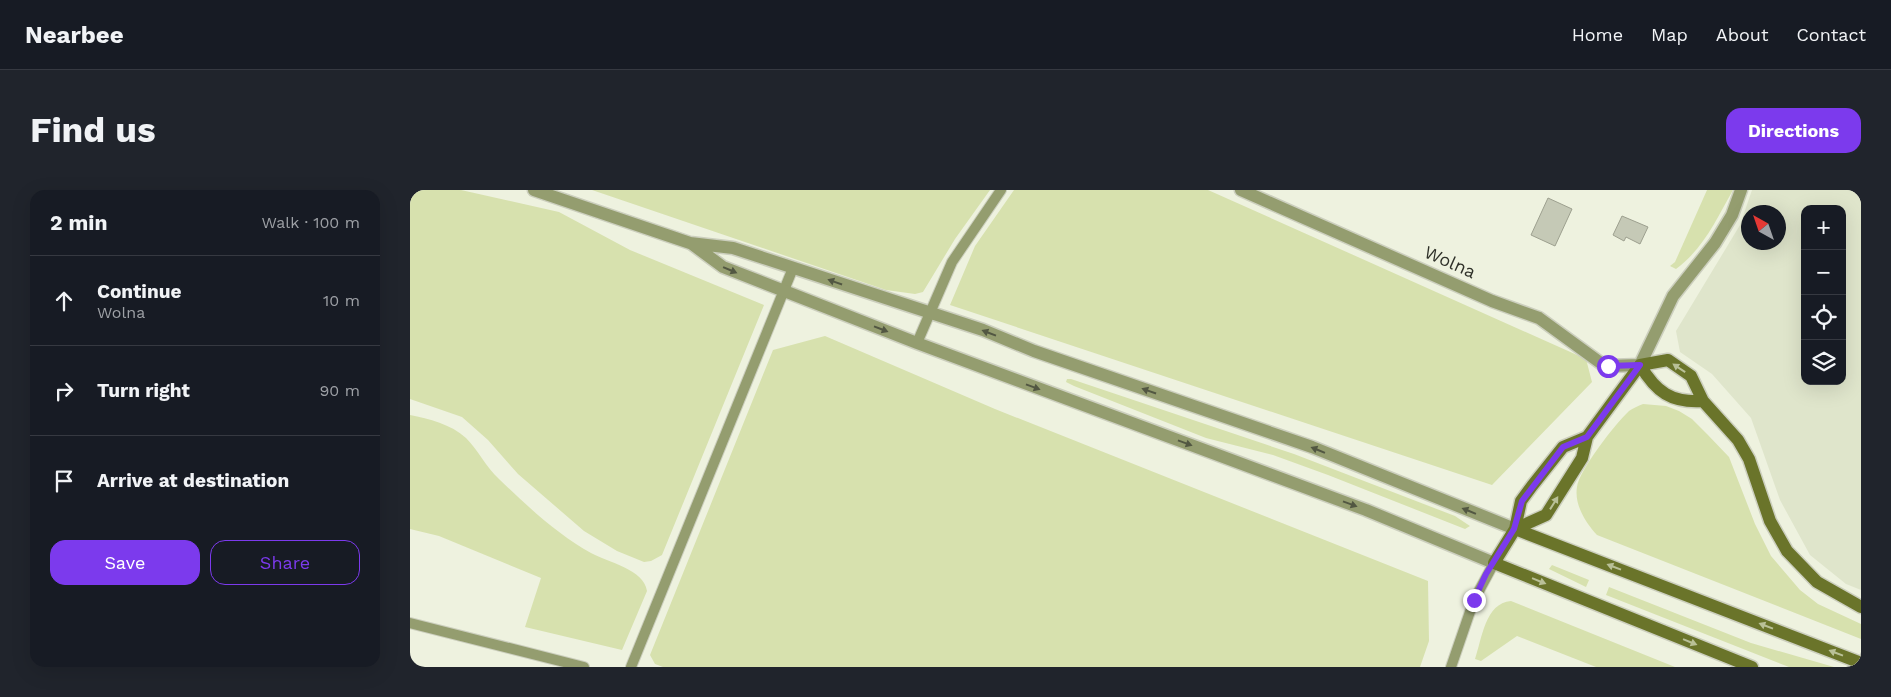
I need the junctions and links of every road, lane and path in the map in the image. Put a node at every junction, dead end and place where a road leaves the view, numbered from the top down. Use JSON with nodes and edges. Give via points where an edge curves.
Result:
{"nodes":[{"id":1,"x":534,"y":190,"type":"edge"},
{"id":2,"x":1001,"y":190,"type":"edge"},
{"id":3,"x":1241,"y":190,"type":"edge"},
{"id":4,"x":1742,"y":190,"type":"edge"},
{"id":5,"x":690,"y":242,"type":"junction"},
{"id":6,"x":793,"y":268,"type":"junction"},
{"id":7,"x":783,"y":291,"type":"junction"},
{"id":8,"x":928,"y":314,"type":"junction"},
{"id":9,"x":917,"y":343,"type":"junction"},
{"id":10,"x":1640,"y":365,"type":"junction"},
{"id":11,"x":1703,"y":401,"type":"junction"},
{"id":12,"x":1587,"y":437,"type":"junction"},
{"id":13,"x":1514,"y":529,"type":"junction"},
{"id":14,"x":1494,"y":563,"type":"junction"},
{"id":15,"x":1861,"y":606,"type":"edge"},
{"id":16,"x":410,"y":624,"type":"edge"},
{"id":17,"x":1861,"y":663,"type":"edge"},
{"id":18,"x":584,"y":667,"type":"edge"},
{"id":19,"x":631,"y":667,"type":"edge"},
{"id":20,"x":1451,"y":667,"type":"edge"},
{"id":21,"x":1752,"y":667,"type":"edge"}],
"edges":[{"from":1,"to":5,"type":"street"},
{"from":2,"to":8,"type":"lane","via":[[952,262]]},
{"from":3,"to":10,"type":"street","name":"Wolna","via":[[1498,303],[1533,315],[1602,364]]},
{"from":4,"to":10,"type":"street","via":[[1715,243],[1673,296]]},
{"from":5,"to":6,"type":"street","via":[[733,248]]},
{"from":5,"to":7,"type":"street","one_way":true,"via":[[723,267]]},
{"from":6,"to":7,"type":"lane"},
{"from":8,"to":6,"type":"street","one_way":true},
{"from":7,"to":9,"type":"street","one_way":true},
{"from":7,"to":19,"type":"lane"},
{"from":8,"to":9,"type":"lane"},
{"from":13,"to":8,"type":"street","one_way":true,"via":[[1312,447],[983,330]]},
{"from":9,"to":14,"type":"street","one_way":true,"via":[[1366,510]]},
{"from":10,"to":11,"type":"street","via":[[1652,385],[1683,402]]},
{"from":11,"to":10,"type":"street","one_way":true,"via":[[1691,376],[1668,360]]},
{"from":10,"to":12,"type":"street"},
{"from":11,"to":15,"type":"street","via":[[1728,427],[1749,459],[1770,521],[1787,550],[1817,582]]},
{"from":12,"to":13,"type":"street","via":[[1563,447],[1522,501]]},
{"from":13,"to":12,"type":"street","one_way":true,"via":[[1546,515],[1582,458]]},
{"from":13,"to":14,"type":"street"},
{"from":17,"to":13,"type":"street","one_way":true},
{"from":14,"to":20,"type":"lane","via":[[1474,600]]},
{"from":14,"to":21,"type":"street","one_way":true},
{"from":16,"to":18,"type":"lane"}]}
